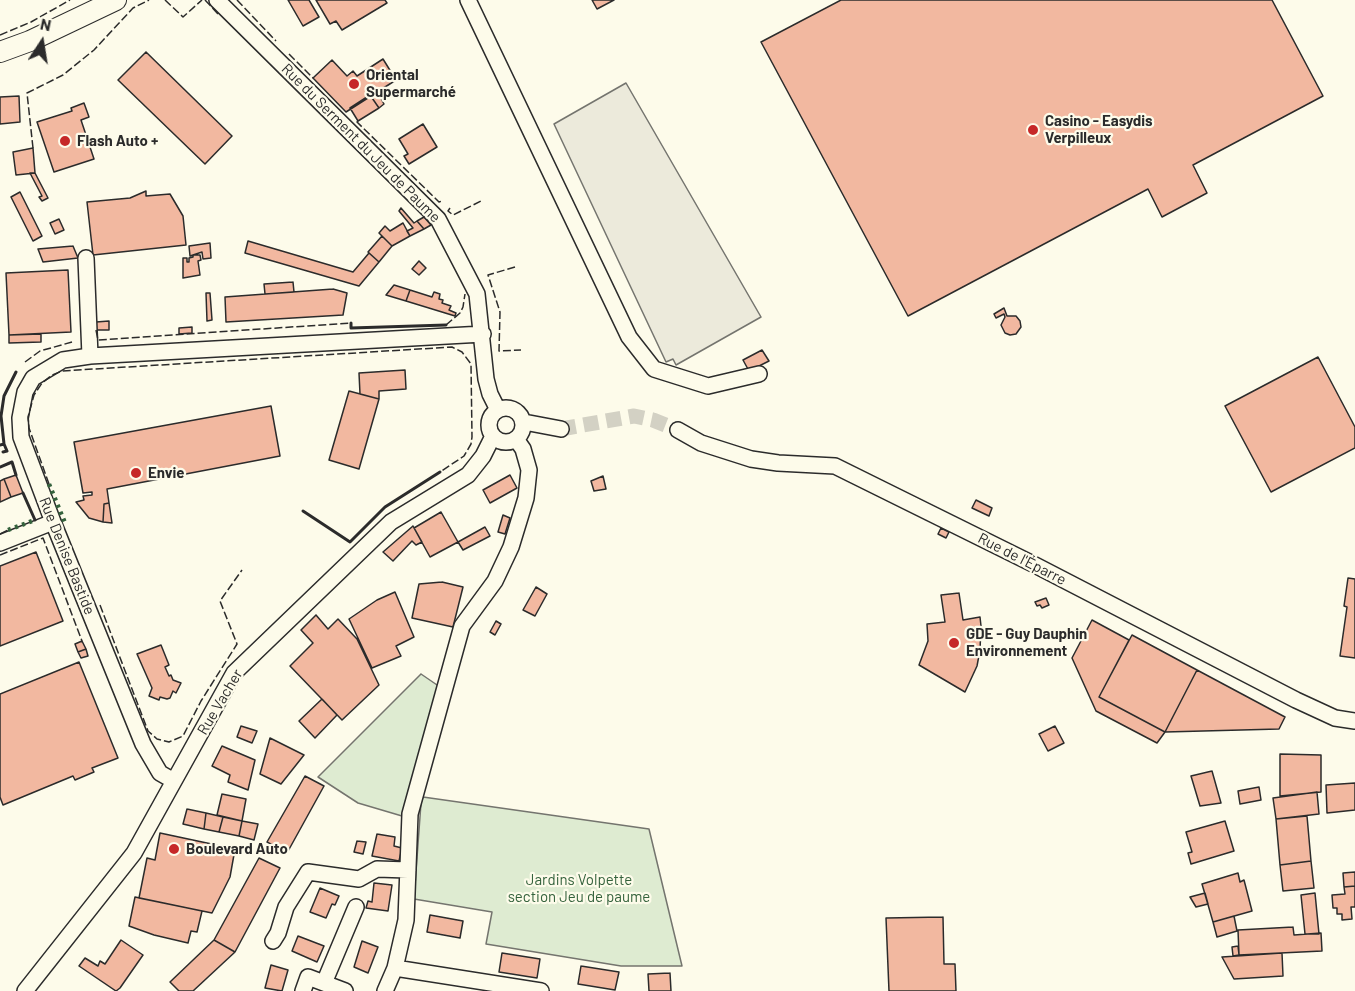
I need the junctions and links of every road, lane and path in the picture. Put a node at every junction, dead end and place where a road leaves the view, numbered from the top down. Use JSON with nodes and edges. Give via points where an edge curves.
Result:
{"nodes":[{"id":1,"x":101,"y":0,"type":"edge"},
{"id":2,"x":116,"y":0,"type":"edge"},
{"id":3,"x":217,"y":0,"type":"edge"},
{"id":4,"x":468,"y":0,"type":"edge"},
{"id":5,"x":82,"y":15,"type":"junction"},
{"id":6,"x":0,"y":52,"type":"edge"},
{"id":7,"x":86,"y":258,"type":"dead end"},
{"id":8,"x":483,"y":334,"type":"junction"},
{"id":9,"x":90,"y":356,"type":"junction"},
{"id":10,"x":759,"y":374,"type":"dead end"},
{"id":11,"x":498,"y":410,"type":"junction"},
{"id":12,"x":524,"y":422,"type":"junction"},
{"id":13,"x":561,"y":429,"type":"tunnel mouth"},
{"id":14,"x":678,"y":430,"type":"tunnel mouth"},
{"id":15,"x":493,"y":436,"type":"junction"},
{"id":16,"x":516,"y":439,"type":"junction"},
{"id":17,"x":53,"y":522,"type":"junction"},
{"id":18,"x":0,"y":543,"type":"edge"},
{"id":19,"x":1355,"y":721,"type":"edge"},
{"id":20,"x":174,"y":781,"type":"junction"},
{"id":21,"x":408,"y":870,"type":"junction"},
{"id":22,"x":356,"y":907,"type":"dead end"},
{"id":23,"x":273,"y":941,"type":"dead end"},
{"id":24,"x":395,"y":968,"type":"junction"},
{"id":25,"x":324,"y":983,"type":"junction"},
{"id":26,"x":26,"y":991,"type":"edge"},
{"id":27,"x":303,"y":991,"type":"edge"},
{"id":28,"x":345,"y":991,"type":"edge"},
{"id":29,"x":385,"y":991,"type":"edge"},
{"id":30,"x":541,"y":991,"type":"edge"}],
"edges":[{"from":1,"to":5,"type":"main road"},
{"from":2,"to":5,"type":"main road"},
{"from":3,"to":8,"type":"street","name":"Rue du Serment du Jeu de Paume","via":[[438,219],[477,294]]},
{"from":4,"to":10,"type":"street","via":[[635,345],[654,369],[708,386]]},
{"from":5,"to":6,"type":"main road"},
{"from":7,"to":9,"type":"street"},
{"from":8,"to":9,"type":"street","name":"Rue Denise Bastide"},
{"from":8,"to":11,"type":"street","name":"Rue du Serment du Jeu de Paume","via":[[486,379]]},
{"from":9,"to":17,"type":"street","name":"Rue Denise Bastide","via":[[63,360],[38,374],[25,392],[21,437]]},
{"from":11,"to":12,"type":"street","via":[[514,409]]},
{"from":11,"to":15,"type":"street","via":[[489,422]]},
{"from":12,"to":13,"type":"street"},
{"from":12,"to":16,"type":"street"},
{"from":14,"to":19,"type":"street","name":"Rue de l'Éparre","via":[[701,443],[751,459],[835,466],[1296,700],[1335,718]]},
{"from":15,"to":16,"type":"street","via":[[507,442]]},
{"from":15,"to":20,"type":"street","name":"Rue Vacher","via":[[468,475],[391,522],[234,673]]},
{"from":16,"to":21,"type":"street","via":[[529,470],[526,498],[511,547],[495,581],[459,634],[410,813]]},
{"from":17,"to":18,"type":"street"},
{"from":17,"to":20,"type":"street","name":"Rue Denise Bastide","via":[[143,744],[160,773]]},
{"from":20,"to":26,"type":"street","name":"Rue Vacher","via":[[134,853]]},
{"from":21,"to":23,"type":"street","via":[[377,869],[359,879],[308,872],[286,907]]},
{"from":21,"to":24,"type":"street","via":[[406,920]]},
{"from":22,"to":25,"type":"street"},
{"from":24,"to":29,"type":"street"},
{"from":24,"to":30,"type":"street"},
{"from":25,"to":27,"type":"street","via":[[308,977]]},
{"from":25,"to":28,"type":"street"}]}
